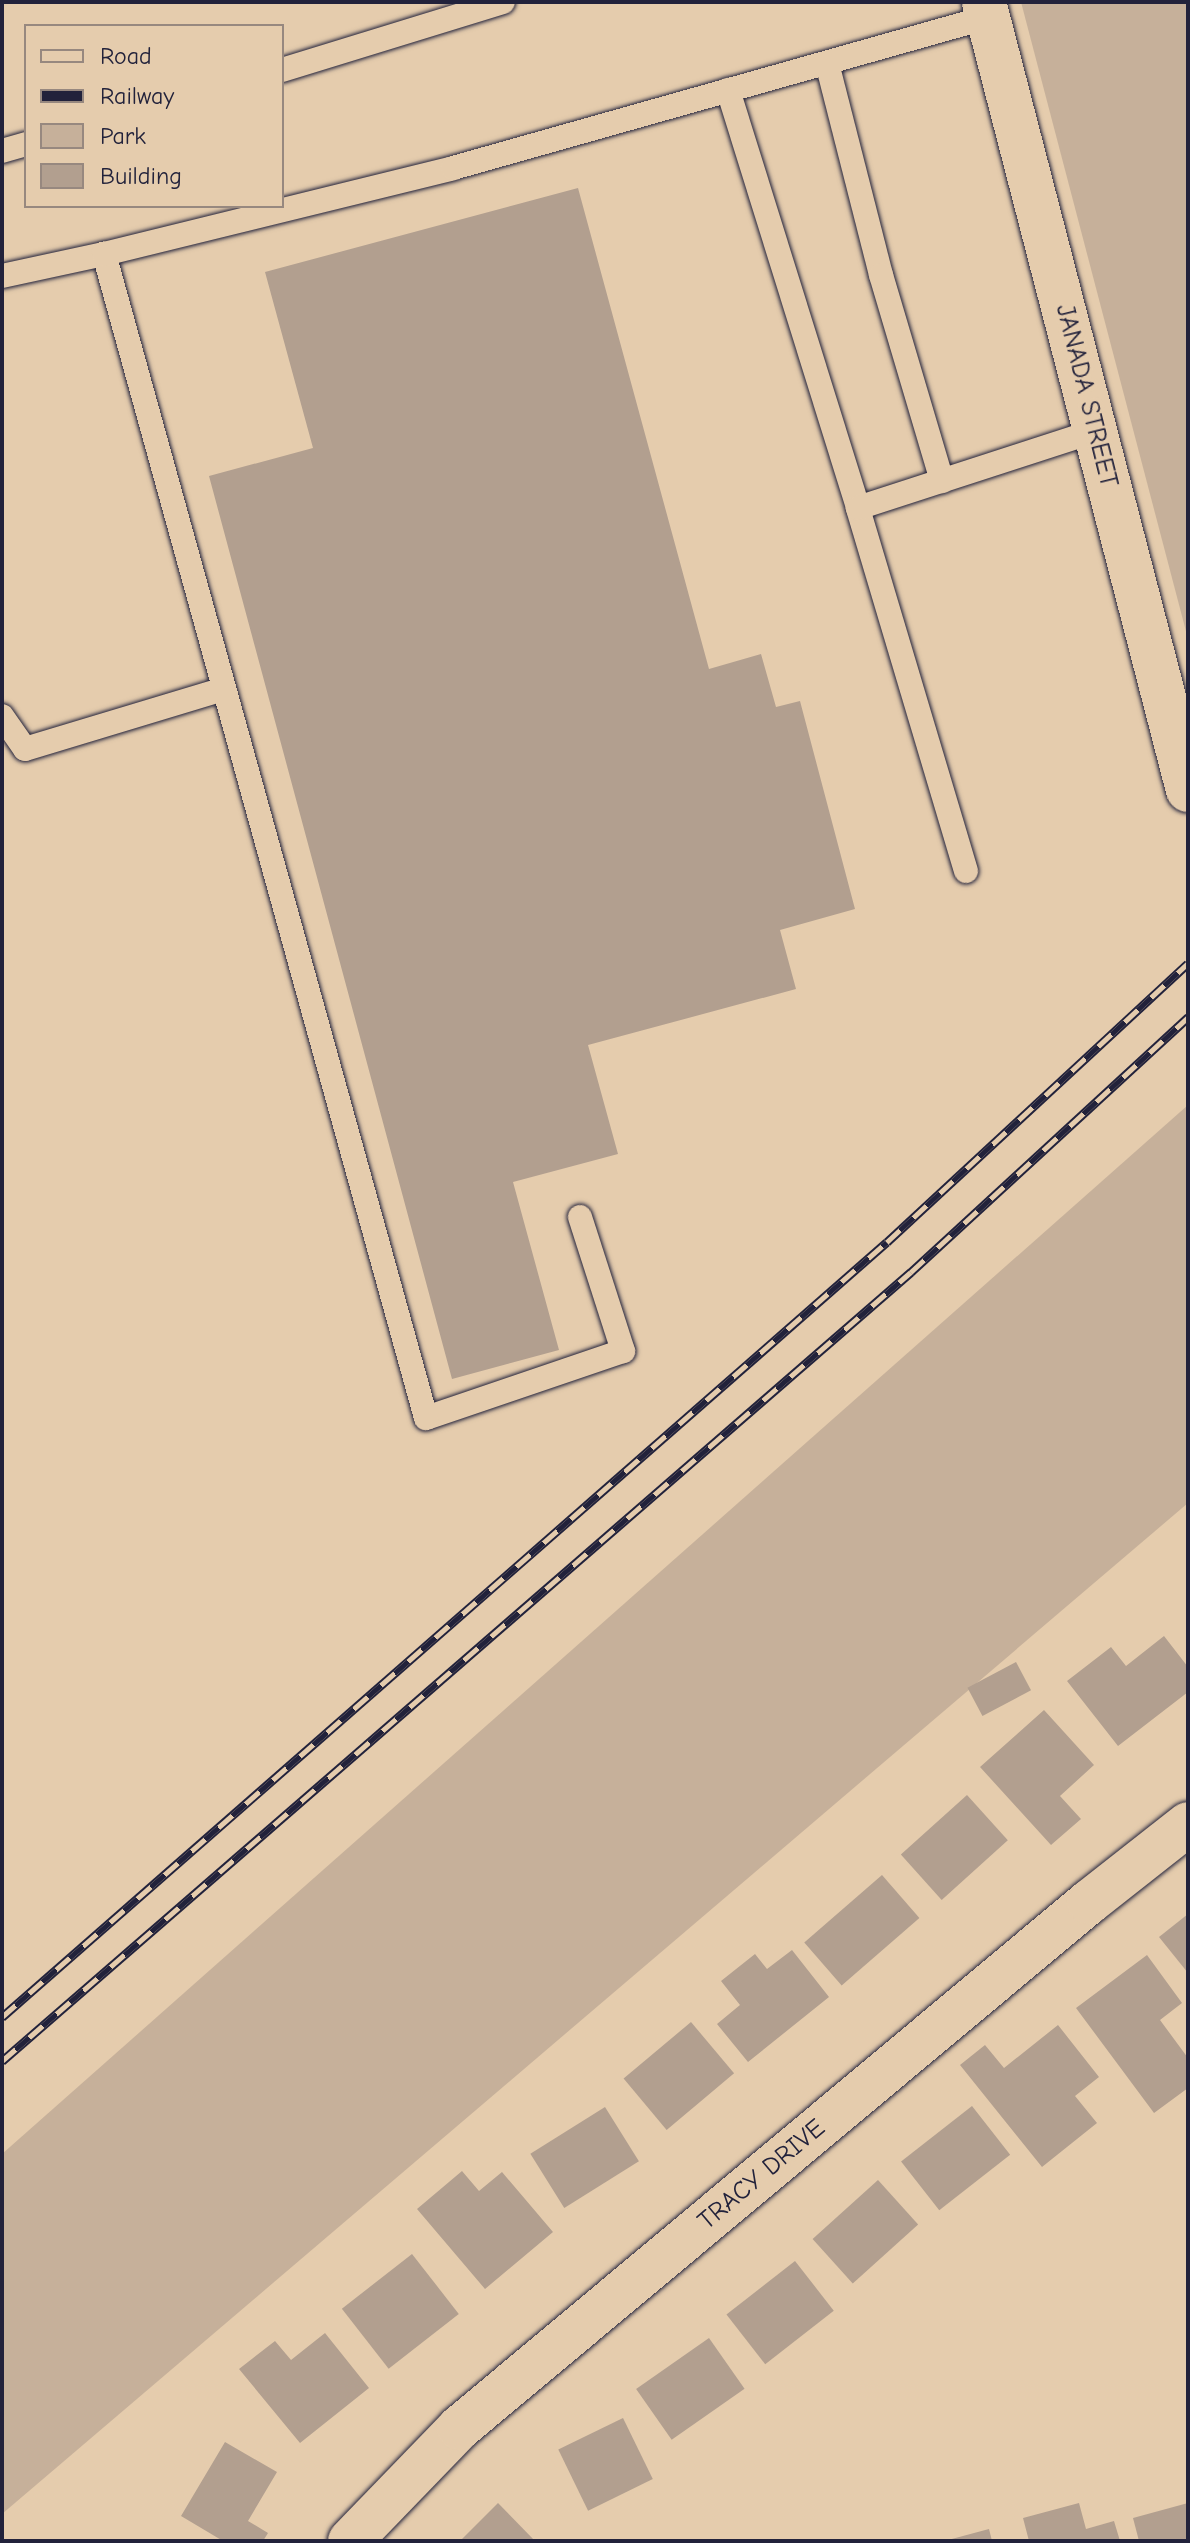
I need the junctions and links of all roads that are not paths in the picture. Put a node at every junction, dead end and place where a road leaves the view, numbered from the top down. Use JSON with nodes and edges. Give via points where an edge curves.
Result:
{"nodes":[{"id":1,"x":503,"y":2,"type":"edge"},
{"id":2,"x":986,"y":10,"type":"edge"},
{"id":3,"x":827,"y":63,"type":"junction"},
{"id":4,"x":284,"y":69,"type":"edge"},
{"id":5,"x":728,"y":90,"type":"junction"},
{"id":6,"x":24,"y":145,"type":"edge"},
{"id":7,"x":2,"y":151,"type":"edge"},
{"id":8,"x":104,"y":254,"type":"junction"},
{"id":9,"x":2,"y":276,"type":"edge"},
{"id":10,"x":1095,"y":431,"type":"junction"},
{"id":11,"x":942,"y":481,"type":"junction"},
{"id":12,"x":858,"y":508,"type":"junction"},
{"id":13,"x":224,"y":689,"type":"junction"},
{"id":14,"x":2,"y":716,"type":"edge"},
{"id":15,"x":1188,"y":790,"type":"edge"},
{"id":16,"x":966,"y":871,"type":"dead end"},
{"id":17,"x":580,"y":1217,"type":"dead end"},
{"id":18,"x":1188,"y":1824,"type":"edge"},
{"id":19,"x":350,"y":2541,"type":"edge"}],
"edges":[{"from":1,"to":4,"type":"lane"},
{"from":2,"to":3,"type":"lane"},
{"from":2,"to":10,"type":"street","name":"JANADA STREET"},
{"from":3,"to":5,"type":"lane"},
{"from":3,"to":11,"type":"lane","via":[[881,275]]},
{"from":5,"to":8,"type":"lane","via":[[453,168]]},
{"from":5,"to":12,"type":"lane"},
{"from":6,"to":7,"type":"lane"},
{"from":8,"to":9,"type":"lane"},
{"from":8,"to":13,"type":"lane"},
{"from":10,"to":11,"type":"lane"},
{"from":10,"to":15,"type":"street","name":"JANADA STREET"},
{"from":11,"to":12,"type":"lane"},
{"from":12,"to":16,"type":"lane"},
{"from":13,"to":14,"type":"lane","via":[[25,749]]},
{"from":13,"to":17,"type":"lane","via":[[426,1418],[623,1351]]},
{"from":18,"to":19,"type":"street","name":"TRACY DRIVE","via":[[459,2428]]}]}
